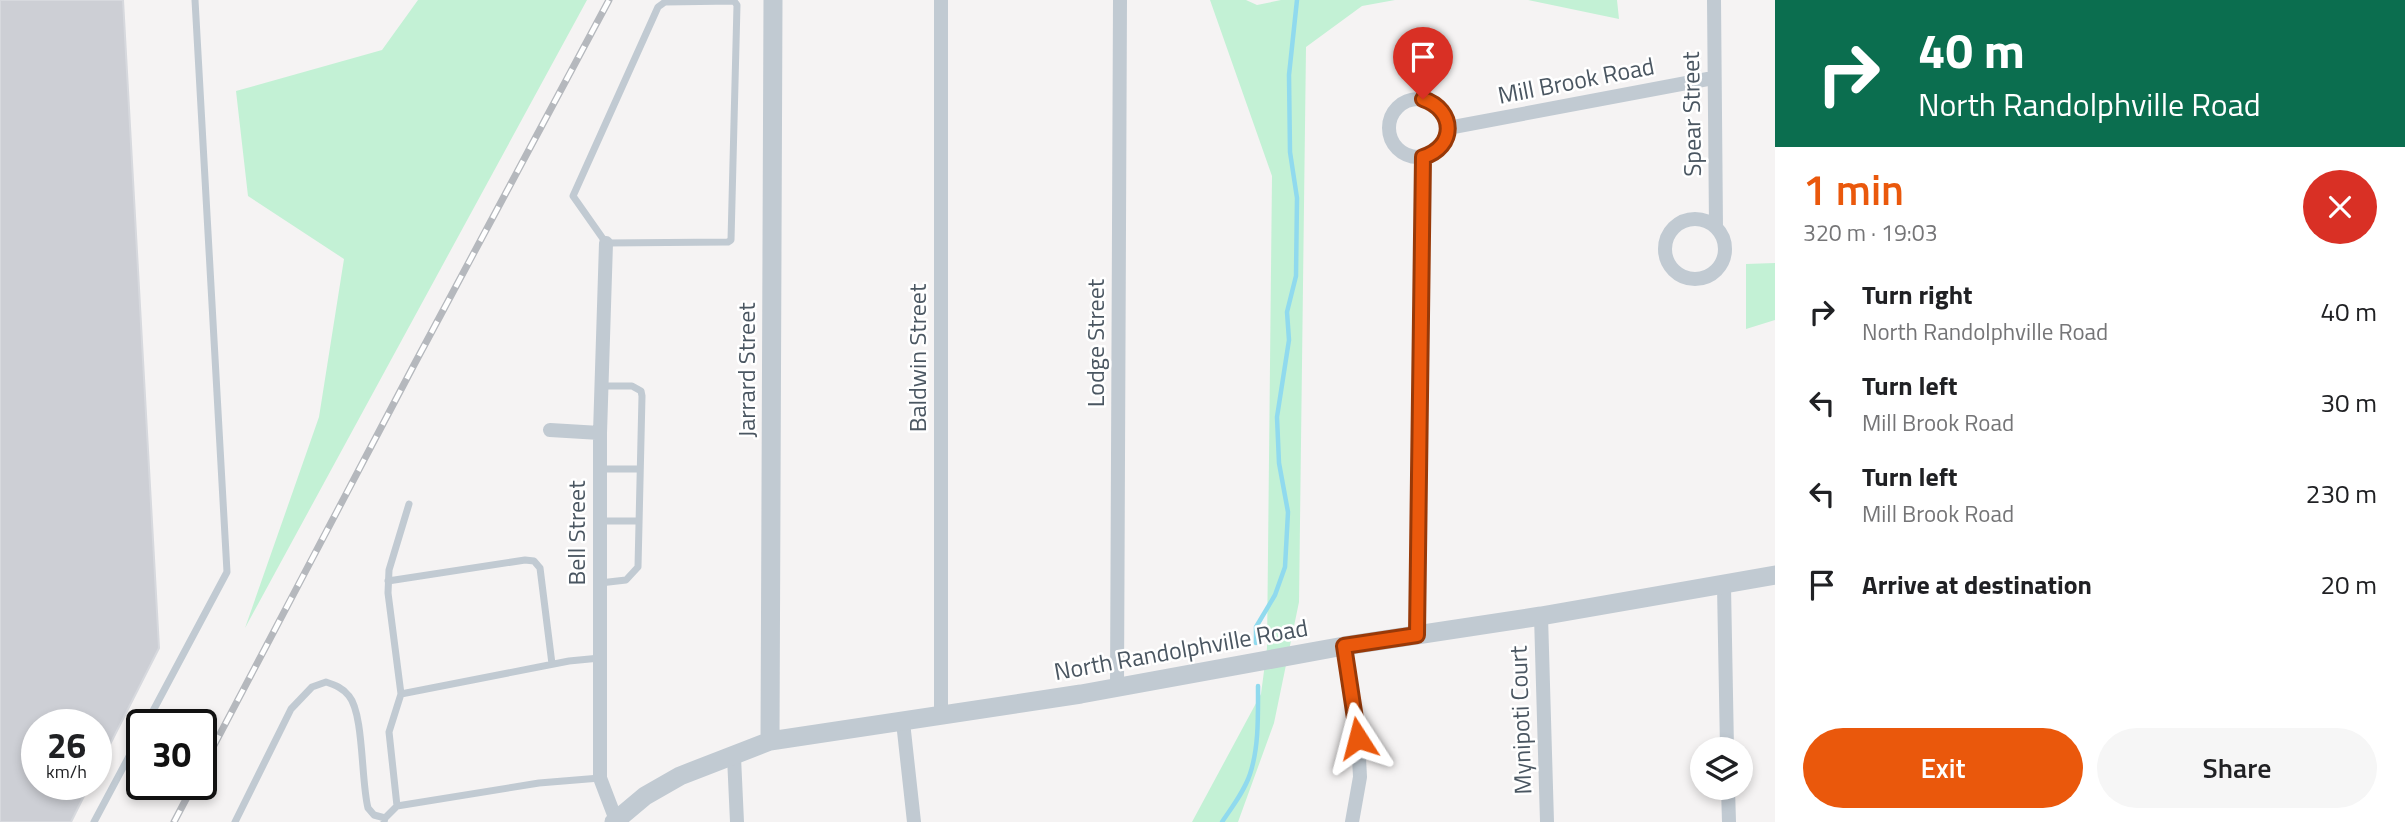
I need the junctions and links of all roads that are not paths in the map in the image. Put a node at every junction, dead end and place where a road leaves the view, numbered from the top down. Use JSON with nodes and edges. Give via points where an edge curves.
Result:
{"nodes":[{"id":1,"x":195,"y":0,"type":"edge"},
{"id":2,"x":773,"y":0,"type":"edge"},
{"id":3,"x":942,"y":0,"type":"edge"},
{"id":4,"x":1120,"y":0,"type":"edge"},
{"id":5,"x":1714,"y":0,"type":"edge"},
{"id":6,"x":1713,"y":78,"type":"junction"},
{"id":7,"x":1448,"y":128,"type":"junction"},
{"id":8,"x":1423,"y":157,"type":"junction"},
{"id":9,"x":1716,"y":227,"type":"junction"},
{"id":10,"x":606,"y":243,"type":"junction"},
{"id":11,"x":603,"y":386,"type":"junction"},
{"id":12,"x":550,"y":430,"type":"dead end"},
{"id":13,"x":600,"y":433,"type":"junction"},
{"id":14,"x":640,"y":468,"type":"junction"},
{"id":15,"x":600,"y":469,"type":"junction"},
{"id":16,"x":409,"y":504,"type":"dead end"},
{"id":17,"x":600,"y":521,"type":"junction"},
{"id":18,"x":639,"y":521,"type":"junction"},
{"id":19,"x":1775,"y":575,"type":"edge"},
{"id":20,"x":388,"y":580,"type":"junction"},
{"id":21,"x":600,"y":583,"type":"junction"},
{"id":22,"x":1724,"y":586,"type":"junction"},
{"id":23,"x":1541,"y":616,"type":"junction"},
{"id":24,"x":1417,"y":635,"type":"junction"},
{"id":25,"x":1344,"y":646,"type":"junction"},
{"id":26,"x":600,"y":659,"type":"junction"},
{"id":27,"x":552,"y":664,"type":"junction"},
{"id":28,"x":1116,"y":687,"type":"junction"},
{"id":29,"x":401,"y":694,"type":"junction"},
{"id":30,"x":154,"y":709,"type":"edge"},
{"id":31,"x":941,"y":716,"type":"junction"},
{"id":32,"x":903,"y":722,"type":"junction"},
{"id":33,"x":1727,"y":737,"type":"edge"},
{"id":34,"x":770,"y":741,"type":"junction"},
{"id":35,"x":734,"y":757,"type":"junction"},
{"id":36,"x":126,"y":762,"type":"edge"},
{"id":37,"x":600,"y":778,"type":"junction"},
{"id":38,"x":1728,"y":800,"type":"edge"},
{"id":39,"x":397,"y":806,"type":"junction"},
{"id":40,"x":384,"y":820,"type":"edge"},
{"id":41,"x":615,"y":821,"type":"edge"},
{"id":42,"x":94,"y":822,"type":"edge"},
{"id":43,"x":235,"y":822,"type":"edge"},
{"id":44,"x":737,"y":822,"type":"edge"},
{"id":45,"x":914,"y":822,"type":"edge"},
{"id":46,"x":1352,"y":822,"type":"edge"},
{"id":47,"x":1547,"y":822,"type":"edge"},
{"id":48,"x":1729,"y":822,"type":"edge"}],
"edges":[{"from":1,"to":30,"type":"lane","via":[[227,572]]},
{"from":2,"to":34,"type":"street","name":"Jarrard Street"},
{"from":3,"to":31,"type":"street","name":"Baldwin Street"},
{"from":4,"to":28,"type":"street","name":"Lodge Street"},
{"from":5,"to":6,"type":"street","name":"Spear Street"},
{"from":6,"to":7,"type":"street","name":"Mill Brook Road"},
{"from":6,"to":9,"type":"street","name":"Spear Street"},
{"from":7,"to":8,"type":"street","via":[[1441,147]]},
{"from":7,"to":8,"type":"street","via":[[1433,102],[1413,99],[1397,108],[1389,124],[1392,142],[1405,155]]},
{"from":8,"to":24,"type":"street"},
{"from":9,"to":9,"type":"street","name":"Spear Street","via":[[1688,219],[1672,229],[1664,246],[1674,272],[1698,279],[1715,271],[1725,245]]},
{"from":10,"to":10,"type":"lane","via":[[731,240],[737,2],[665,2],[658,7],[573,196]]},
{"from":10,"to":11,"type":"street","name":"Bell Street"},
{"from":11,"to":13,"type":"street","name":"Bell Street"},
{"from":11,"to":14,"type":"lane","via":[[632,386],[641,391]]},
{"from":12,"to":13,"type":"street"},
{"from":13,"to":15,"type":"street","name":"Bell Street"},
{"from":14,"to":15,"type":"lane"},
{"from":14,"to":18,"type":"lane"},
{"from":15,"to":17,"type":"street","name":"Bell Street"},
{"from":16,"to":20,"type":"lane"},
{"from":17,"to":18,"type":"lane"},
{"from":17,"to":21,"type":"street","name":"Bell Street"},
{"from":18,"to":21,"type":"lane","via":[[638,567],[619,583]]},
{"from":19,"to":22,"type":"street","name":"North Randolphville Road"},
{"from":20,"to":27,"type":"lane","via":[[534,561],[540,568]]},
{"from":20,"to":29,"type":"lane"},
{"from":21,"to":26,"type":"street","name":"Bell Street"},
{"from":22,"to":23,"type":"street","name":"North Randolphville Road"},
{"from":22,"to":33,"type":"street"},
{"from":23,"to":24,"type":"street","name":"North Randolphville Road"},
{"from":23,"to":47,"type":"street","name":"Mynipoti Court"},
{"from":24,"to":25,"type":"street","name":"North Randolphville Road"},
{"from":25,"to":28,"type":"street","name":"North Randolphville Road"},
{"from":25,"to":46,"type":"street","via":[[1360,764]]},
{"from":26,"to":27,"type":"lane"},
{"from":26,"to":37,"type":"street","name":"Bell Street"},
{"from":27,"to":29,"type":"lane"},
{"from":28,"to":31,"type":"street","name":"North Randolphville Road"},
{"from":29,"to":39,"type":"lane","via":[[389,732]]},
{"from":31,"to":32,"type":"street","name":"North Randolphville Road"},
{"from":32,"to":34,"type":"street","name":"North Randolphville Road"},
{"from":32,"to":45,"type":"street"},
{"from":34,"to":35,"type":"street","name":"North Randolphville Road"},
{"from":35,"to":41,"type":"street","name":"North Randolphville Road","via":[[680,776]]},
{"from":35,"to":44,"type":"street"},
{"from":36,"to":42,"type":"lane"},
{"from":37,"to":39,"type":"lane"},
{"from":37,"to":41,"type":"street","name":"Bell Street"},
{"from":38,"to":48,"type":"street"},
{"from":39,"to":40,"type":"lane"},
{"from":40,"to":43,"type":"lane","via":[[368,808],[351,698],[326,682],[312,687],[291,709]]}]}
